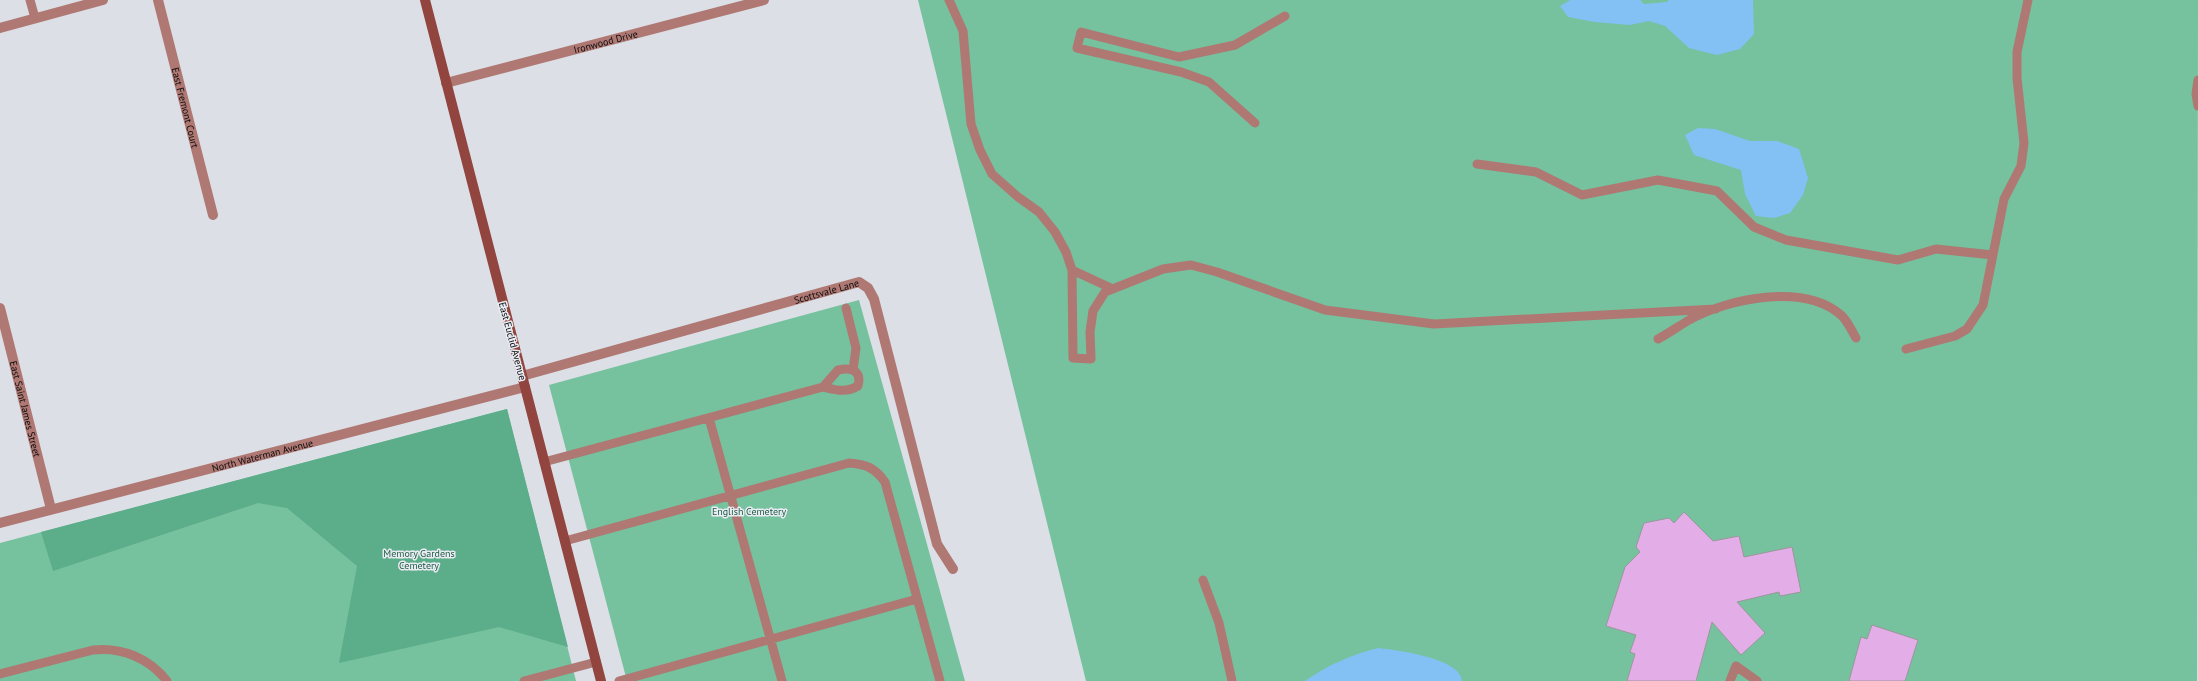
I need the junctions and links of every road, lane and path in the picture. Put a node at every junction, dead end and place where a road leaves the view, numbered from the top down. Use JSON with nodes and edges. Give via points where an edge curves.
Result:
{"nodes":[{"id":1,"x":30,"y":0,"type":"edge"},
{"id":2,"x":158,"y":0,"type":"edge"},
{"id":3,"x":425,"y":0,"type":"edge"},
{"id":4,"x":764,"y":0,"type":"edge"},
{"id":5,"x":950,"y":0,"type":"edge"},
{"id":6,"x":2028,"y":0,"type":"edge"},
{"id":7,"x":98,"y":1,"type":"edge"},
{"id":8,"x":1285,"y":16,"type":"dead end"},
{"id":9,"x":36,"y":18,"type":"junction"},
{"id":10,"x":0,"y":28,"type":"edge"},
{"id":11,"x":2198,"y":80,"type":"edge"},
{"id":12,"x":446,"y":83,"type":"junction"},
{"id":13,"x":2198,"y":106,"type":"edge"},
{"id":14,"x":1255,"y":123,"type":"dead end"},
{"id":15,"x":1477,"y":164,"type":"dead end"},
{"id":16,"x":213,"y":214,"type":"dead end"},
{"id":17,"x":1993,"y":255,"type":"junction"},
{"id":18,"x":1072,"y":270,"type":"junction"},
{"id":19,"x":1113,"y":289,"type":"junction"},
{"id":20,"x":0,"y":308,"type":"edge"},
{"id":21,"x":846,"y":308,"type":"dead end"},
{"id":22,"x":1716,"y":309,"type":"junction"},
{"id":23,"x":1856,"y":338,"type":"dead end"},
{"id":24,"x":1658,"y":339,"type":"dead end"},
{"id":25,"x":1906,"y":349,"type":"dead end"},
{"id":26,"x":853,"y":370,"type":"junction"},
{"id":27,"x":522,"y":376,"type":"junction"},
{"id":28,"x":525,"y":387,"type":"junction"},
{"id":29,"x":823,"y":387,"type":"junction"},
{"id":30,"x":708,"y":418,"type":"junction"},
{"id":31,"x":544,"y":462,"type":"junction"},
{"id":32,"x":730,"y":496,"type":"junction"},
{"id":33,"x":51,"y":509,"type":"junction"},
{"id":34,"x":0,"y":523,"type":"edge"},
{"id":35,"x":565,"y":541,"type":"junction"},
{"id":36,"x":952,"y":569,"type":"dead end"},
{"id":37,"x":1203,"y":580,"type":"dead end"},
{"id":38,"x":917,"y":599,"type":"junction"},
{"id":39,"x":770,"y":639,"type":"junction"},
{"id":40,"x":596,"y":662,"type":"junction"},
{"id":41,"x":0,"y":674,"type":"edge"},
{"id":42,"x":167,"y":681,"type":"edge"},
{"id":43,"x":524,"y":681,"type":"edge"},
{"id":44,"x":601,"y":681,"type":"edge"},
{"id":45,"x":618,"y":681,"type":"edge"},
{"id":46,"x":782,"y":681,"type":"edge"},
{"id":47,"x":940,"y":681,"type":"edge"},
{"id":48,"x":1232,"y":681,"type":"edge"},
{"id":49,"x":1730,"y":681,"type":"edge"},
{"id":50,"x":1757,"y":681,"type":"edge"}],
"edges":[{"from":1,"to":9,"type":"lane"},
{"from":2,"to":16,"type":"street","name":"East Fremont Court"},
{"from":3,"to":12,"type":"main road","name":"East Euclid Avenue"},
{"from":4,"to":12,"type":"street","name":"Ironwood Drive"},
{"from":5,"to":18,"type":"lane","via":[[963,31],[971,124],[980,150],[992,174],[1039,212],[1055,232]]},
{"from":6,"to":17,"type":"lane","via":[[2017,52],[2024,143],[2021,166],[2004,199]]},
{"from":7,"to":9,"type":"street"},
{"from":8,"to":14,"type":"lane","via":[[1235,45],[1179,57],[1081,32],[1077,48],[1181,72],[1209,82]]},
{"from":9,"to":10,"type":"street"},
{"from":11,"to":13,"type":"lane"},
{"from":12,"to":27,"type":"main road","name":"East Euclid Avenue"},
{"from":15,"to":17,"type":"lane","via":[[1536,172],[1582,195],[1658,180],[1717,191],[1760,230],[1786,240],[1890,259],[1898,260],[1936,249]]},
{"from":17,"to":25,"type":"lane","via":[[1983,305],[1967,329],[1954,336]]},
{"from":18,"to":19,"type":"lane"},
{"from":18,"to":19,"type":"lane","via":[[1073,358],[1091,358],[1090,332],[1093,311],[1105,292]]},
{"from":19,"to":22,"type":"lane","via":[[1163,269],[1191,266],[1217,272],[1325,310],[1434,324]]},
{"from":20,"to":33,"type":"street","name":"East Saint James Street"},
{"from":21,"to":26,"type":"lane","via":[[856,348]]},
{"from":22,"to":23,"type":"lane","via":[[1742,301],[1776,296],[1816,301],[1842,315]]},
{"from":22,"to":24,"type":"lane","via":[[1690,319]]},
{"from":26,"to":29,"type":"lane","via":[[838,370]]},
{"from":26,"to":29,"type":"lane","via":[[860,379],[858,386],[851,390]]},
{"from":27,"to":28,"type":"main road","name":"East Euclid Avenue"},
{"from":27,"to":36,"type":"street","name":"Scottsvale Lane","via":[[859,282],[868,288],[874,299],[937,544]]},
{"from":28,"to":31,"type":"main road","name":"East Euclid Avenue"},
{"from":28,"to":33,"type":"street","name":"North Waterman Avenue"},
{"from":29,"to":30,"type":"lane"},
{"from":30,"to":31,"type":"lane"},
{"from":30,"to":32,"type":"lane"},
{"from":31,"to":35,"type":"main road","name":"East Euclid Avenue"},
{"from":32,"to":35,"type":"lane"},
{"from":32,"to":38,"type":"lane","via":[[849,463],[870,466],[885,482]]},
{"from":32,"to":39,"type":"lane"},
{"from":33,"to":34,"type":"street","name":"North Waterman Avenue"},
{"from":35,"to":40,"type":"main road","name":"East Euclid Avenue"},
{"from":37,"to":48,"type":"lane","via":[[1218,624]]},
{"from":38,"to":39,"type":"lane"},
{"from":38,"to":47,"type":"lane"},
{"from":39,"to":45,"type":"lane"},
{"from":39,"to":46,"type":"lane"},
{"from":40,"to":43,"type":"lane"},
{"from":40,"to":44,"type":"main road","name":"East Euclid Avenue"},
{"from":41,"to":42,"type":"lane","via":[[105,649],[145,660]]},
{"from":49,"to":50,"type":"lane","via":[[1736,666]]}]}
